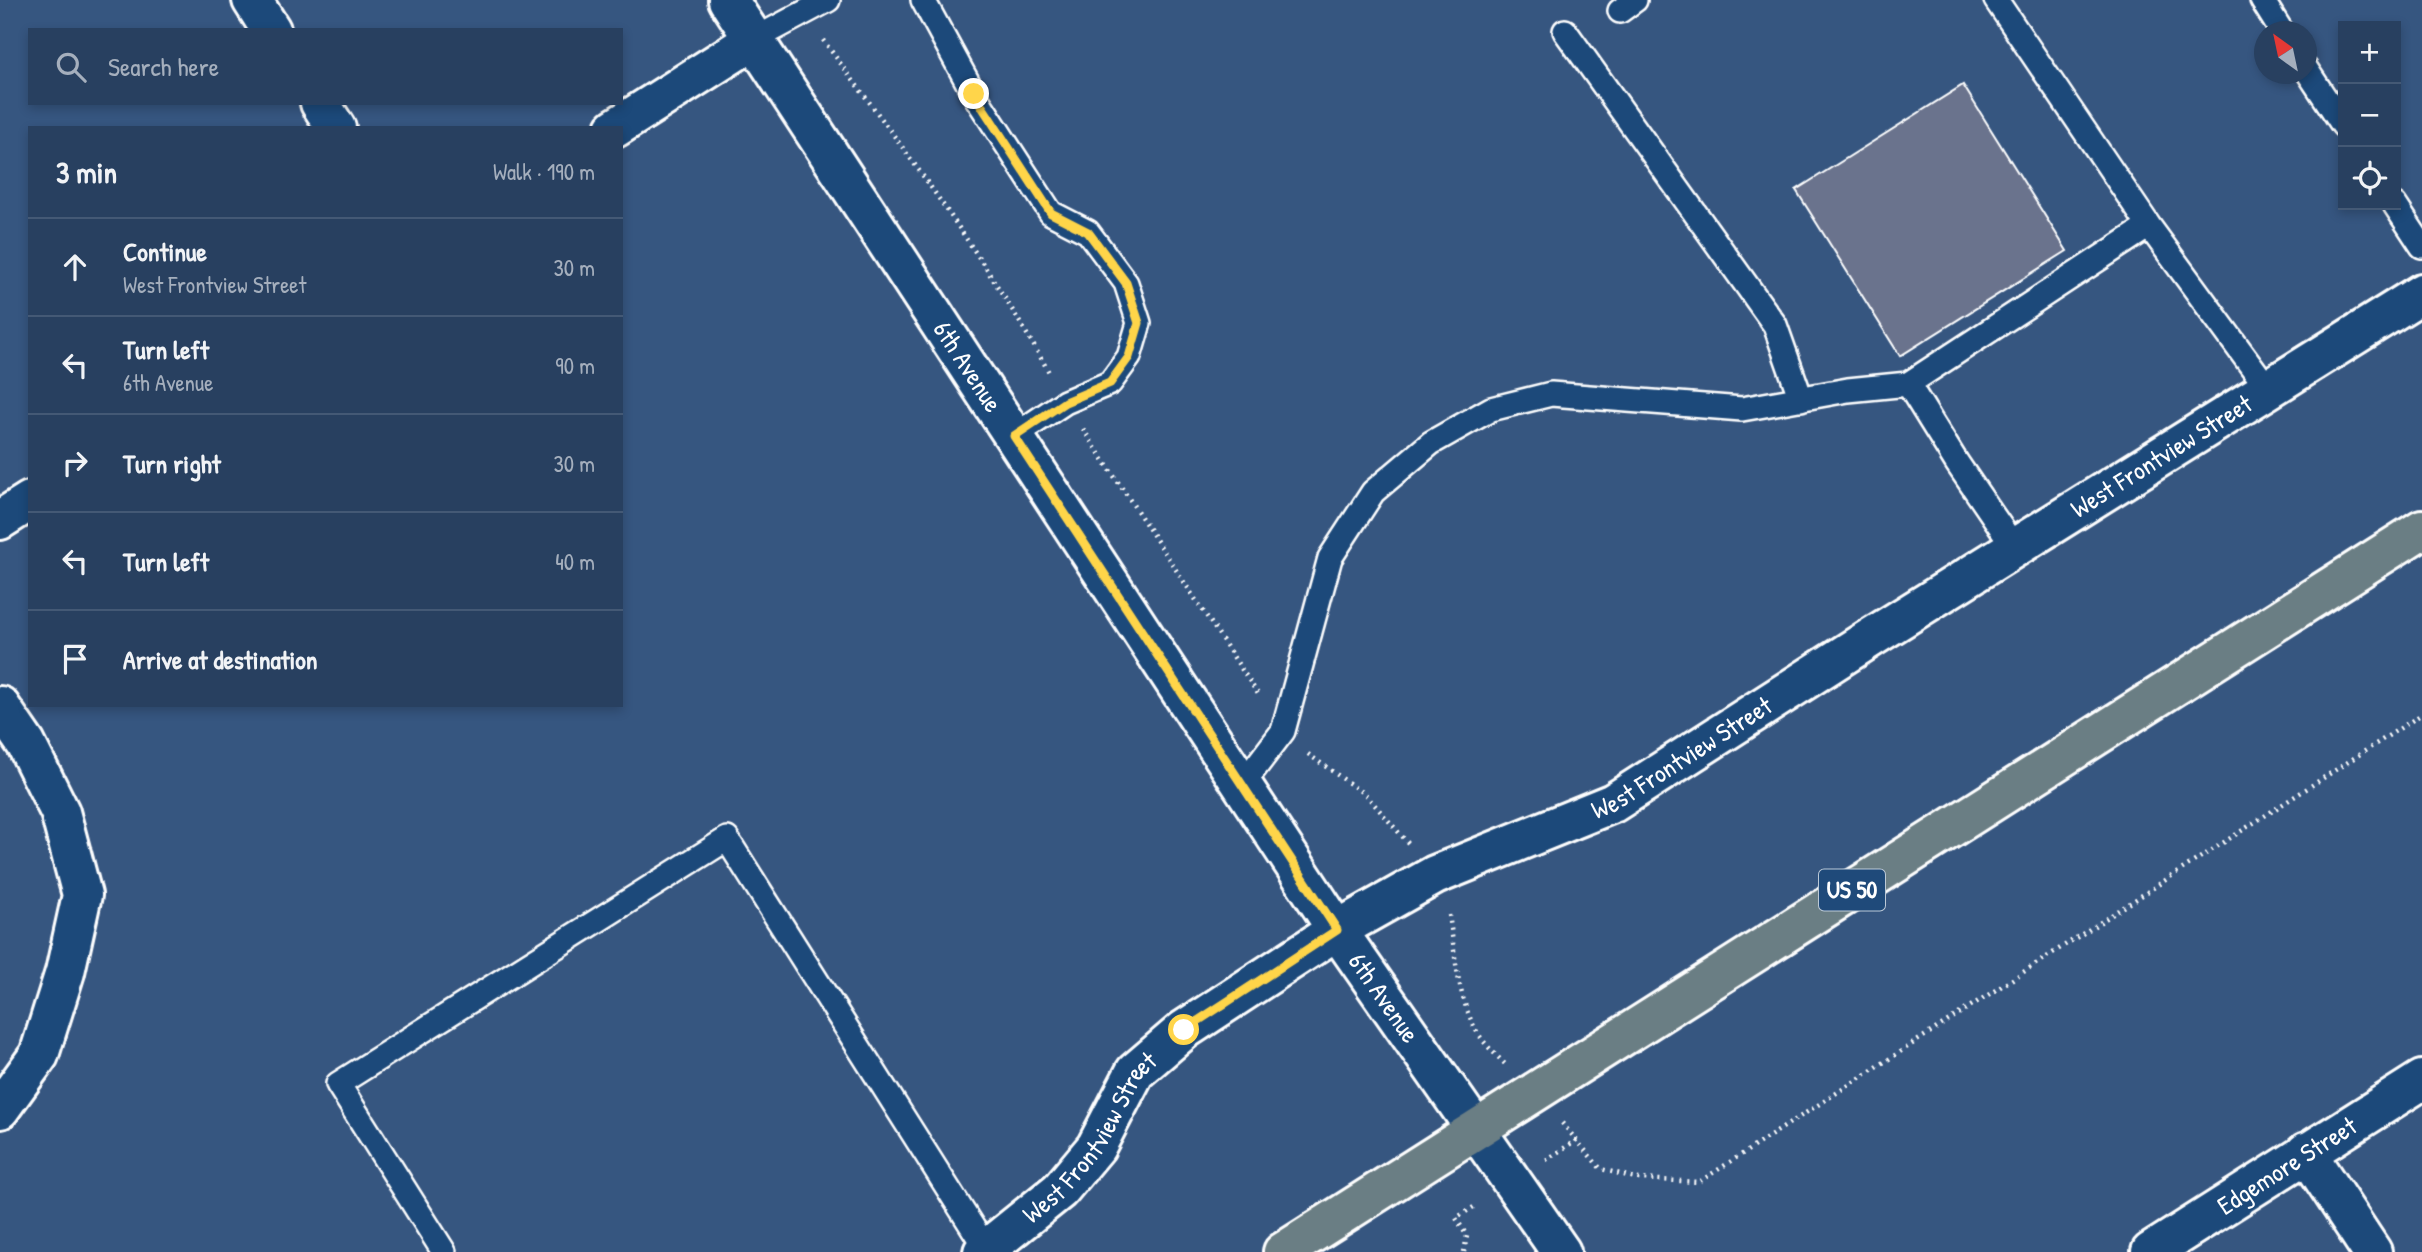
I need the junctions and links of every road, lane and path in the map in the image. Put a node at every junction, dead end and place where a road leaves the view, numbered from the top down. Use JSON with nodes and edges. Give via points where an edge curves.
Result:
{"nodes":[{"id":1,"x":252,"y":0,"type":"edge"},
{"id":2,"x":729,"y":0,"type":"edge"},
{"id":3,"x":828,"y":0,"type":"edge"},
{"id":4,"x":923,"y":0,"type":"edge"},
{"id":5,"x":1996,"y":0,"type":"edge"},
{"id":6,"x":2262,"y":0,"type":"edge"},
{"id":7,"x":2275,"y":21,"type":"edge"},
{"id":8,"x":270,"y":28,"type":"edge"},
{"id":9,"x":1565,"y":31,"type":"dead end"},
{"id":10,"x":755,"y":39,"type":"junction"},
{"id":11,"x":2316,"y":84,"type":"edge"},
{"id":12,"x":321,"y":105,"type":"edge"},
{"id":13,"x":2338,"y":117,"type":"edge"},
{"id":14,"x":335,"y":126,"type":"edge"},
{"id":15,"x":618,"y":126,"type":"edge"},
{"id":16,"x":2398,"y":210,"type":"edge"},
{"id":17,"x":2149,"y":226,"type":"junction"},
{"id":18,"x":2422,"y":246,"type":"edge"},
{"id":19,"x":2422,"y":293,"type":"edge"},
{"id":20,"x":1908,"y":384,"type":"junction"},
{"id":21,"x":2269,"y":390,"type":"junction"},
{"id":22,"x":1801,"y":399,"type":"junction"},
{"id":23,"x":1014,"y":436,"type":"junction"},
{"id":24,"x":28,"y":502,"type":"edge"},
{"id":25,"x":0,"y":520,"type":"edge"},
{"id":26,"x":2422,"y":529,"type":"edge"},
{"id":27,"x":2015,"y":548,"type":"junction"},
{"id":28,"x":0,"y":706,"type":"edge"},
{"id":29,"x":2422,"y":713,"type":"edge"},
{"id":30,"x":1242,"y":785,"type":"junction"},
{"id":31,"x":1337,"y":930,"type":"junction"},
{"id":32,"x":2422,"y":1080,"type":"edge"},
{"id":33,"x":0,"y":1109,"type":"edge"},
{"id":34,"x":1476,"y":1129,"type":"junction"},
{"id":35,"x":1578,"y":1139,"type":"dead end"},
{"id":36,"x":2306,"y":1152,"type":"junction"},
{"id":37,"x":985,"y":1251,"type":"edge"},
{"id":38,"x":444,"y":1252,"type":"edge"},
{"id":39,"x":1283,"y":1252,"type":"edge"},
{"id":40,"x":1560,"y":1252,"type":"edge"},
{"id":41,"x":2151,"y":1252,"type":"edge"},
{"id":42,"x":2372,"y":1252,"type":"edge"}],
"edges":[{"from":1,"to":8,"type":"street"},
{"from":2,"to":10,"type":"street","name":"6th Avenue"},
{"from":3,"to":10,"type":"lane"},
{"from":4,"to":23,"type":"lane","via":[[974,94],[1051,213],[1088,232],[1126,283],[1139,323],[1129,357],[1110,383],[1065,402]]},
{"from":5,"to":17,"type":"lane"},
{"from":6,"to":7,"type":"lane"},
{"from":9,"to":22,"type":"lane","via":[[1774,325]]},
{"from":10,"to":15,"type":"street"},
{"from":10,"to":23,"type":"street","name":"6th Avenue"},
{"from":11,"to":13,"type":"lane"},
{"from":12,"to":14,"type":"street"},
{"from":16,"to":18,"type":"lane"},
{"from":17,"to":20,"type":"lane"},
{"from":17,"to":21,"type":"lane"},
{"from":19,"to":21,"type":"street","name":"West Frontview Street"},
{"from":20,"to":22,"type":"lane"},
{"from":20,"to":27,"type":"lane"},
{"from":21,"to":27,"type":"street","name":"West Frontview Street"},
{"from":22,"to":30,"type":"lane","via":[[1742,409],[1551,394],[1491,409],[1431,443],[1373,492],[1330,558],[1283,731]]},
{"from":23,"to":30,"type":"street","name":"6th Avenue"},
{"from":24,"to":25,"type":"street"},
{"from":26,"to":34,"type":"highway","number":"US 50"},
{"from":27,"to":31,"type":"street","name":"West Frontview Street","via":[[1613,803],[1435,875]]},
{"from":28,"to":33,"type":"street","via":[[26,744],[60,812],[82,895],[65,972],[39,1055]]},
{"from":29,"to":35,"type":"path","via":[[1699,1182],[1639,1179],[1601,1169]]},
{"from":30,"to":31,"type":"street","name":"6th Avenue"},
{"from":31,"to":34,"type":"street","name":"6th Avenue"},
{"from":31,"to":37,"type":"street","name":"West Frontview Street","via":[[1184,1030],[1135,1072],[1096,1147],[1060,1190]]},
{"from":32,"to":36,"type":"street","name":"Edgemore Street"},
{"from":34,"to":39,"type":"highway","number":"US 50"},
{"from":34,"to":40,"type":"street","name":"6th Avenue"},
{"from":36,"to":41,"type":"street","name":"Edgemore Street"},
{"from":36,"to":42,"type":"street"},
{"from":37,"to":38,"type":"lane","via":[[727,839],[338,1084]]}]}
